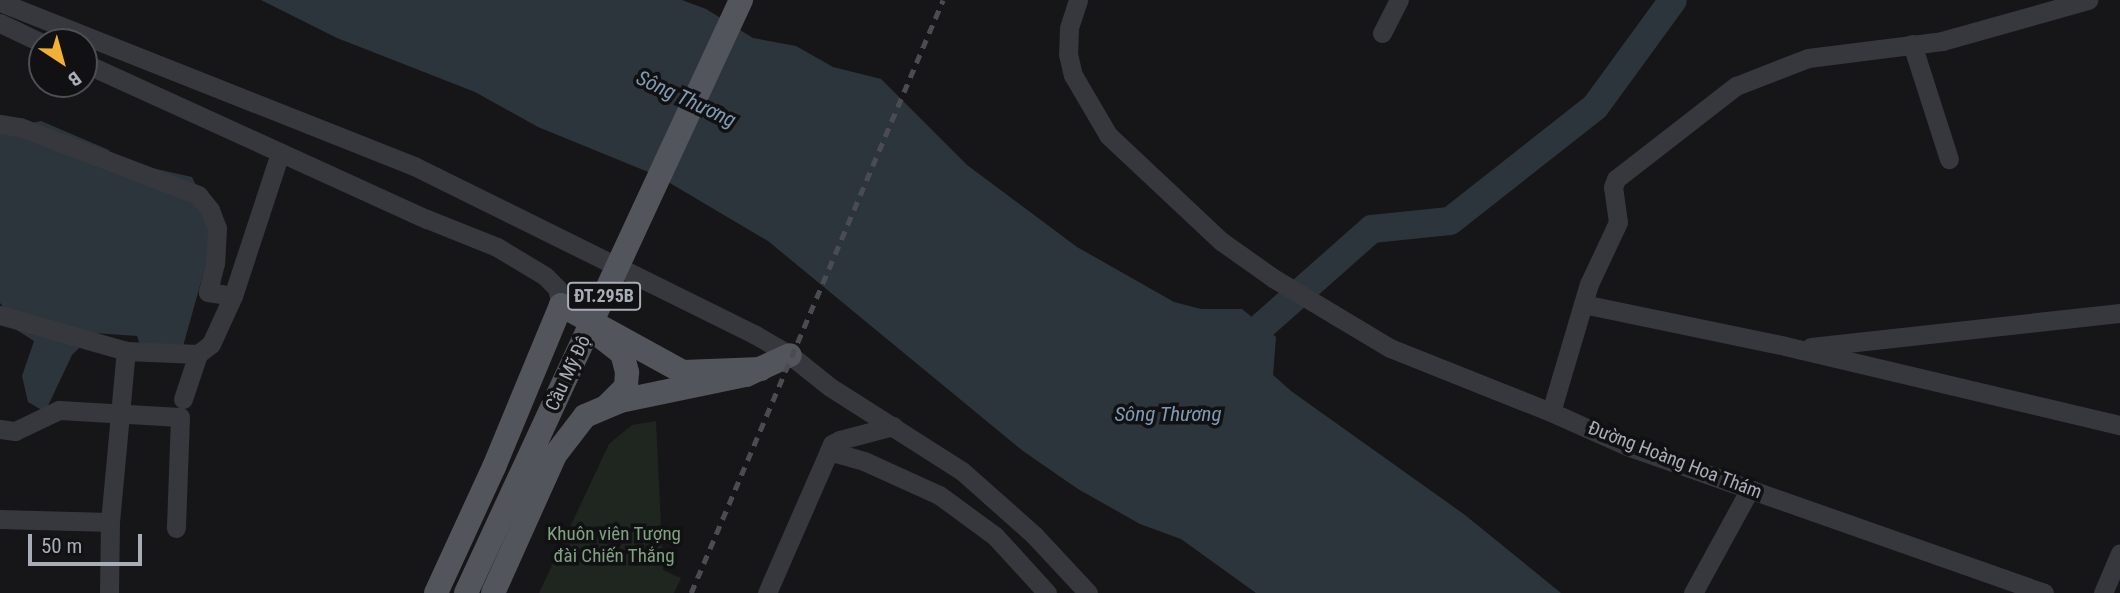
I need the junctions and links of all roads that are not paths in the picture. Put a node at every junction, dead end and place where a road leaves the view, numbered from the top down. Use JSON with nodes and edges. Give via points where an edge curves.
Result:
{"nodes":[{"id":1,"x":741,"y":0,"type":"edge"},
{"id":2,"x":1078,"y":0,"type":"edge"},
{"id":3,"x":1399,"y":0,"type":"edge"},
{"id":4,"x":2088,"y":0,"type":"edge"},
{"id":5,"x":0,"y":2,"type":"edge"},
{"id":6,"x":0,"y":23,"type":"edge"},
{"id":7,"x":1382,"y":33,"type":"dead end"},
{"id":8,"x":28,"y":36,"type":"edge"},
{"id":9,"x":1912,"y":44,"type":"junction"},
{"id":10,"x":98,"y":69,"type":"edge"},
{"id":11,"x":0,"y":124,"type":"edge"},
{"id":12,"x":280,"y":153,"type":"junction"},
{"id":13,"x":1950,"y":159,"type":"dead end"},
{"id":14,"x":233,"y":296,"type":"junction"},
{"id":15,"x":1583,"y":304,"type":"junction"},
{"id":16,"x":559,"y":310,"type":"junction"},
{"id":17,"x":2120,"y":313,"type":"edge"},
{"id":18,"x":0,"y":315,"type":"edge"},
{"id":19,"x":1796,"y":349,"type":"junction"},
{"id":20,"x":126,"y":351,"type":"junction"},
{"id":21,"x":198,"y":354,"type":"junction"},
{"id":22,"x":790,"y":355,"type":"junction"},
{"id":23,"x":761,"y":369,"type":"junction"},
{"id":24,"x":183,"y":399,"type":"dead end"},
{"id":25,"x":607,"y":406,"type":"junction"},
{"id":26,"x":121,"y":412,"type":"junction"},
{"id":27,"x":1552,"y":412,"type":"junction"},
{"id":28,"x":2120,"y":425,"type":"edge"},
{"id":29,"x":893,"y":426,"type":"junction"},
{"id":30,"x":0,"y":429,"type":"edge"},
{"id":31,"x":829,"y":451,"type":"junction"},
{"id":32,"x":1750,"y":489,"type":"junction"},
{"id":33,"x":0,"y":519,"type":"edge"},
{"id":34,"x":110,"y":522,"type":"junction"},
{"id":35,"x":176,"y":528,"type":"dead end"},
{"id":36,"x":2120,"y":553,"type":"edge"},
{"id":37,"x":109,"y":593,"type":"edge"},
{"id":38,"x":436,"y":593,"type":"edge"},
{"id":39,"x":466,"y":593,"type":"edge"},
{"id":40,"x":493,"y":593,"type":"edge"},
{"id":41,"x":767,"y":593,"type":"edge"},
{"id":42,"x":1047,"y":593,"type":"edge"},
{"id":43,"x":1088,"y":593,"type":"edge"},
{"id":44,"x":1693,"y":593,"type":"edge"},
{"id":45,"x":2044,"y":593,"type":"edge"},
{"id":46,"x":2103,"y":593,"type":"edge"}],
"edges":[{"from":1,"to":39,"type":"main road","name":"Cầu Mỹ Độ","number":"ĐT.295B","bridge":true},
{"from":2,"to":27,"type":"street","name":"Đường Hoàng Hoa Thám","via":[[1068,35],[1073,75],[1108,135],[1211,232],[1273,278],[1390,348]]},
{"from":3,"to":7,"type":"street"},
{"from":4,"to":9,"type":"street","via":[[1942,41]]},
{"from":5,"to":22,"type":"street","via":[[414,166]]},
{"from":6,"to":8,"type":"street"},
{"from":9,"to":13,"type":"street"},
{"from":9,"to":15,"type":"street","via":[[1808,58],[1761,74],[1736,86],[1616,179],[1618,222]]},
{"from":10,"to":12,"type":"street"},
{"from":11,"to":14,"type":"street","via":[[20,127],[198,195],[217,228],[208,292]]},
{"from":12,"to":14,"type":"street"},
{"from":12,"to":16,"type":"street","via":[[497,247],[557,288]]},
{"from":14,"to":21,"type":"street","via":[[211,344]]},
{"from":15,"to":19,"type":"street"},
{"from":15,"to":27,"type":"street"},
{"from":16,"to":23,"type":"main road","via":[[683,372]]},
{"from":16,"to":25,"type":"main road","via":[[622,353],[626,387]]},
{"from":16,"to":38,"type":"main road"},
{"from":17,"to":19,"type":"street"},
{"from":18,"to":20,"type":"street"},
{"from":19,"to":28,"type":"street"},
{"from":20,"to":21,"type":"street"},
{"from":20,"to":26,"type":"street"},
{"from":21,"to":24,"type":"street"},
{"from":22,"to":23,"type":"main road"},
{"from":22,"to":29,"type":"street","via":[[830,387]]},
{"from":23,"to":25,"type":"main road","via":[[718,383]]},
{"from":25,"to":40,"type":"main road","via":[[585,416],[561,445]]},
{"from":26,"to":30,"type":"street","via":[[59,410],[15,430]]},
{"from":26,"to":34,"type":"street"},
{"from":26,"to":35,"type":"street","via":[[180,416]]},
{"from":27,"to":32,"type":"street","name":"Đường Hoàng Hoa Thám","via":[[1627,446]]},
{"from":29,"to":31,"type":"street","via":[[840,440]]},
{"from":29,"to":43,"type":"street","via":[[962,471],[1034,535]]},
{"from":31,"to":41,"type":"street"},
{"from":31,"to":42,"type":"street","via":[[864,461],[939,495],[995,536]]},
{"from":32,"to":44,"type":"street"},
{"from":32,"to":45,"type":"street","name":"Đường Hoàng Hoa Thám"},
{"from":33,"to":34,"type":"street"},
{"from":34,"to":37,"type":"street"},
{"from":36,"to":46,"type":"street"}]}
